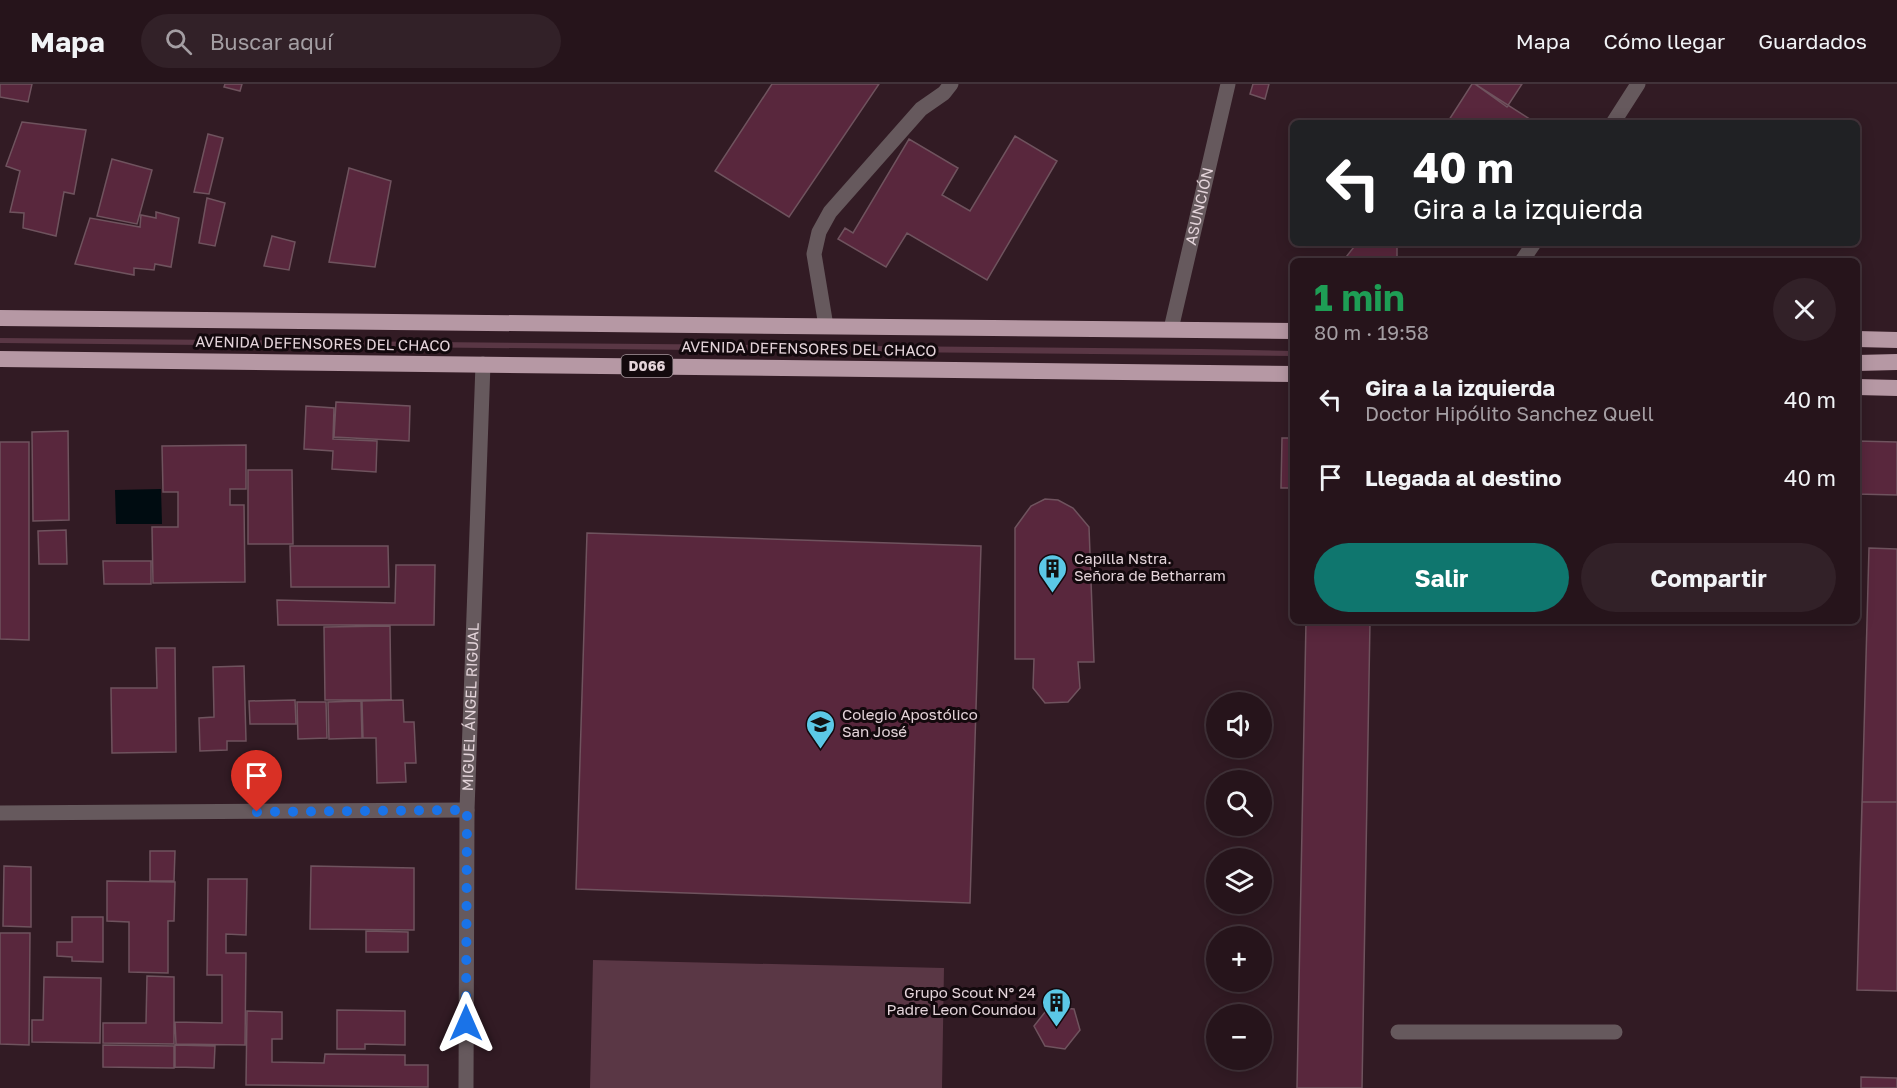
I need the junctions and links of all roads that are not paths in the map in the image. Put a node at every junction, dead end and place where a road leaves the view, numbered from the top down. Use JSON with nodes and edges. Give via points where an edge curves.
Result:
{"nodes":[{"id":1,"x":951,"y":84,"type":"edge"},
{"id":2,"x":1228,"y":84,"type":"edge"},
{"id":3,"x":1638,"y":84,"type":"edge"},
{"id":4,"x":1615,"y":120,"type":"edge"},
{"id":5,"x":0,"y":318,"type":"edge"},
{"id":6,"x":826,"y":326,"type":"junction"},
{"id":7,"x":1171,"y":329,"type":"junction"},
{"id":8,"x":1290,"y":331,"type":"edge"},
{"id":9,"x":1860,"y":339,"type":"edge"},
{"id":10,"x":1897,"y":340,"type":"edge"},
{"id":11,"x":0,"y":359,"type":"edge"},
{"id":12,"x":1897,"y":362,"type":"edge"},
{"id":13,"x":1860,"y":363,"type":"edge"},
{"id":14,"x":483,"y":364,"type":"junction"},
{"id":15,"x":1290,"y":374,"type":"edge"},
{"id":16,"x":1860,"y":387,"type":"edge"},
{"id":17,"x":1897,"y":388,"type":"edge"},
{"id":18,"x":467,"y":810,"type":"junction"},
{"id":19,"x":0,"y":813,"type":"edge"},
{"id":20,"x":1398,"y":1032,"type":"dead end"},
{"id":21,"x":1615,"y":1032,"type":"dead end"},
{"id":22,"x":466,"y":1088,"type":"edge"}],
"edges":[{"from":1,"to":6,"type":"street","via":[[921,109],[830,212],[819,232],[814,254]]},
{"from":2,"to":7,"type":"street","name":"ASUNCIÓN"},
{"from":3,"to":4,"type":"street"},
{"from":5,"to":6,"type":"highway","name":"AVENIDA DEFENSORES DEL CHACO"},
{"from":6,"to":7,"type":"highway","name":"AVENIDA DEFENSORES DEL CHACO"},
{"from":7,"to":8,"type":"highway","name":"AVENIDA DEFENSORES DEL CHACO"},
{"from":9,"to":10,"type":"highway"},
{"from":11,"to":14,"type":"highway","name":"AVENIDA DEFENSORES DEL CHACO","number":"D066"},
{"from":12,"to":13,"type":"highway"},
{"from":14,"to":15,"type":"highway","name":"AVENIDA DEFENSORES DEL CHACO","number":"D066"},
{"from":14,"to":18,"type":"street","name":"MIGUEL ÁNGEL RIGUAL"},
{"from":16,"to":17,"type":"highway"},
{"from":18,"to":19,"type":"street"},
{"from":18,"to":22,"type":"street","name":"MIGUEL ÁNGEL RIGUAL"},
{"from":20,"to":21,"type":"street"}]}
